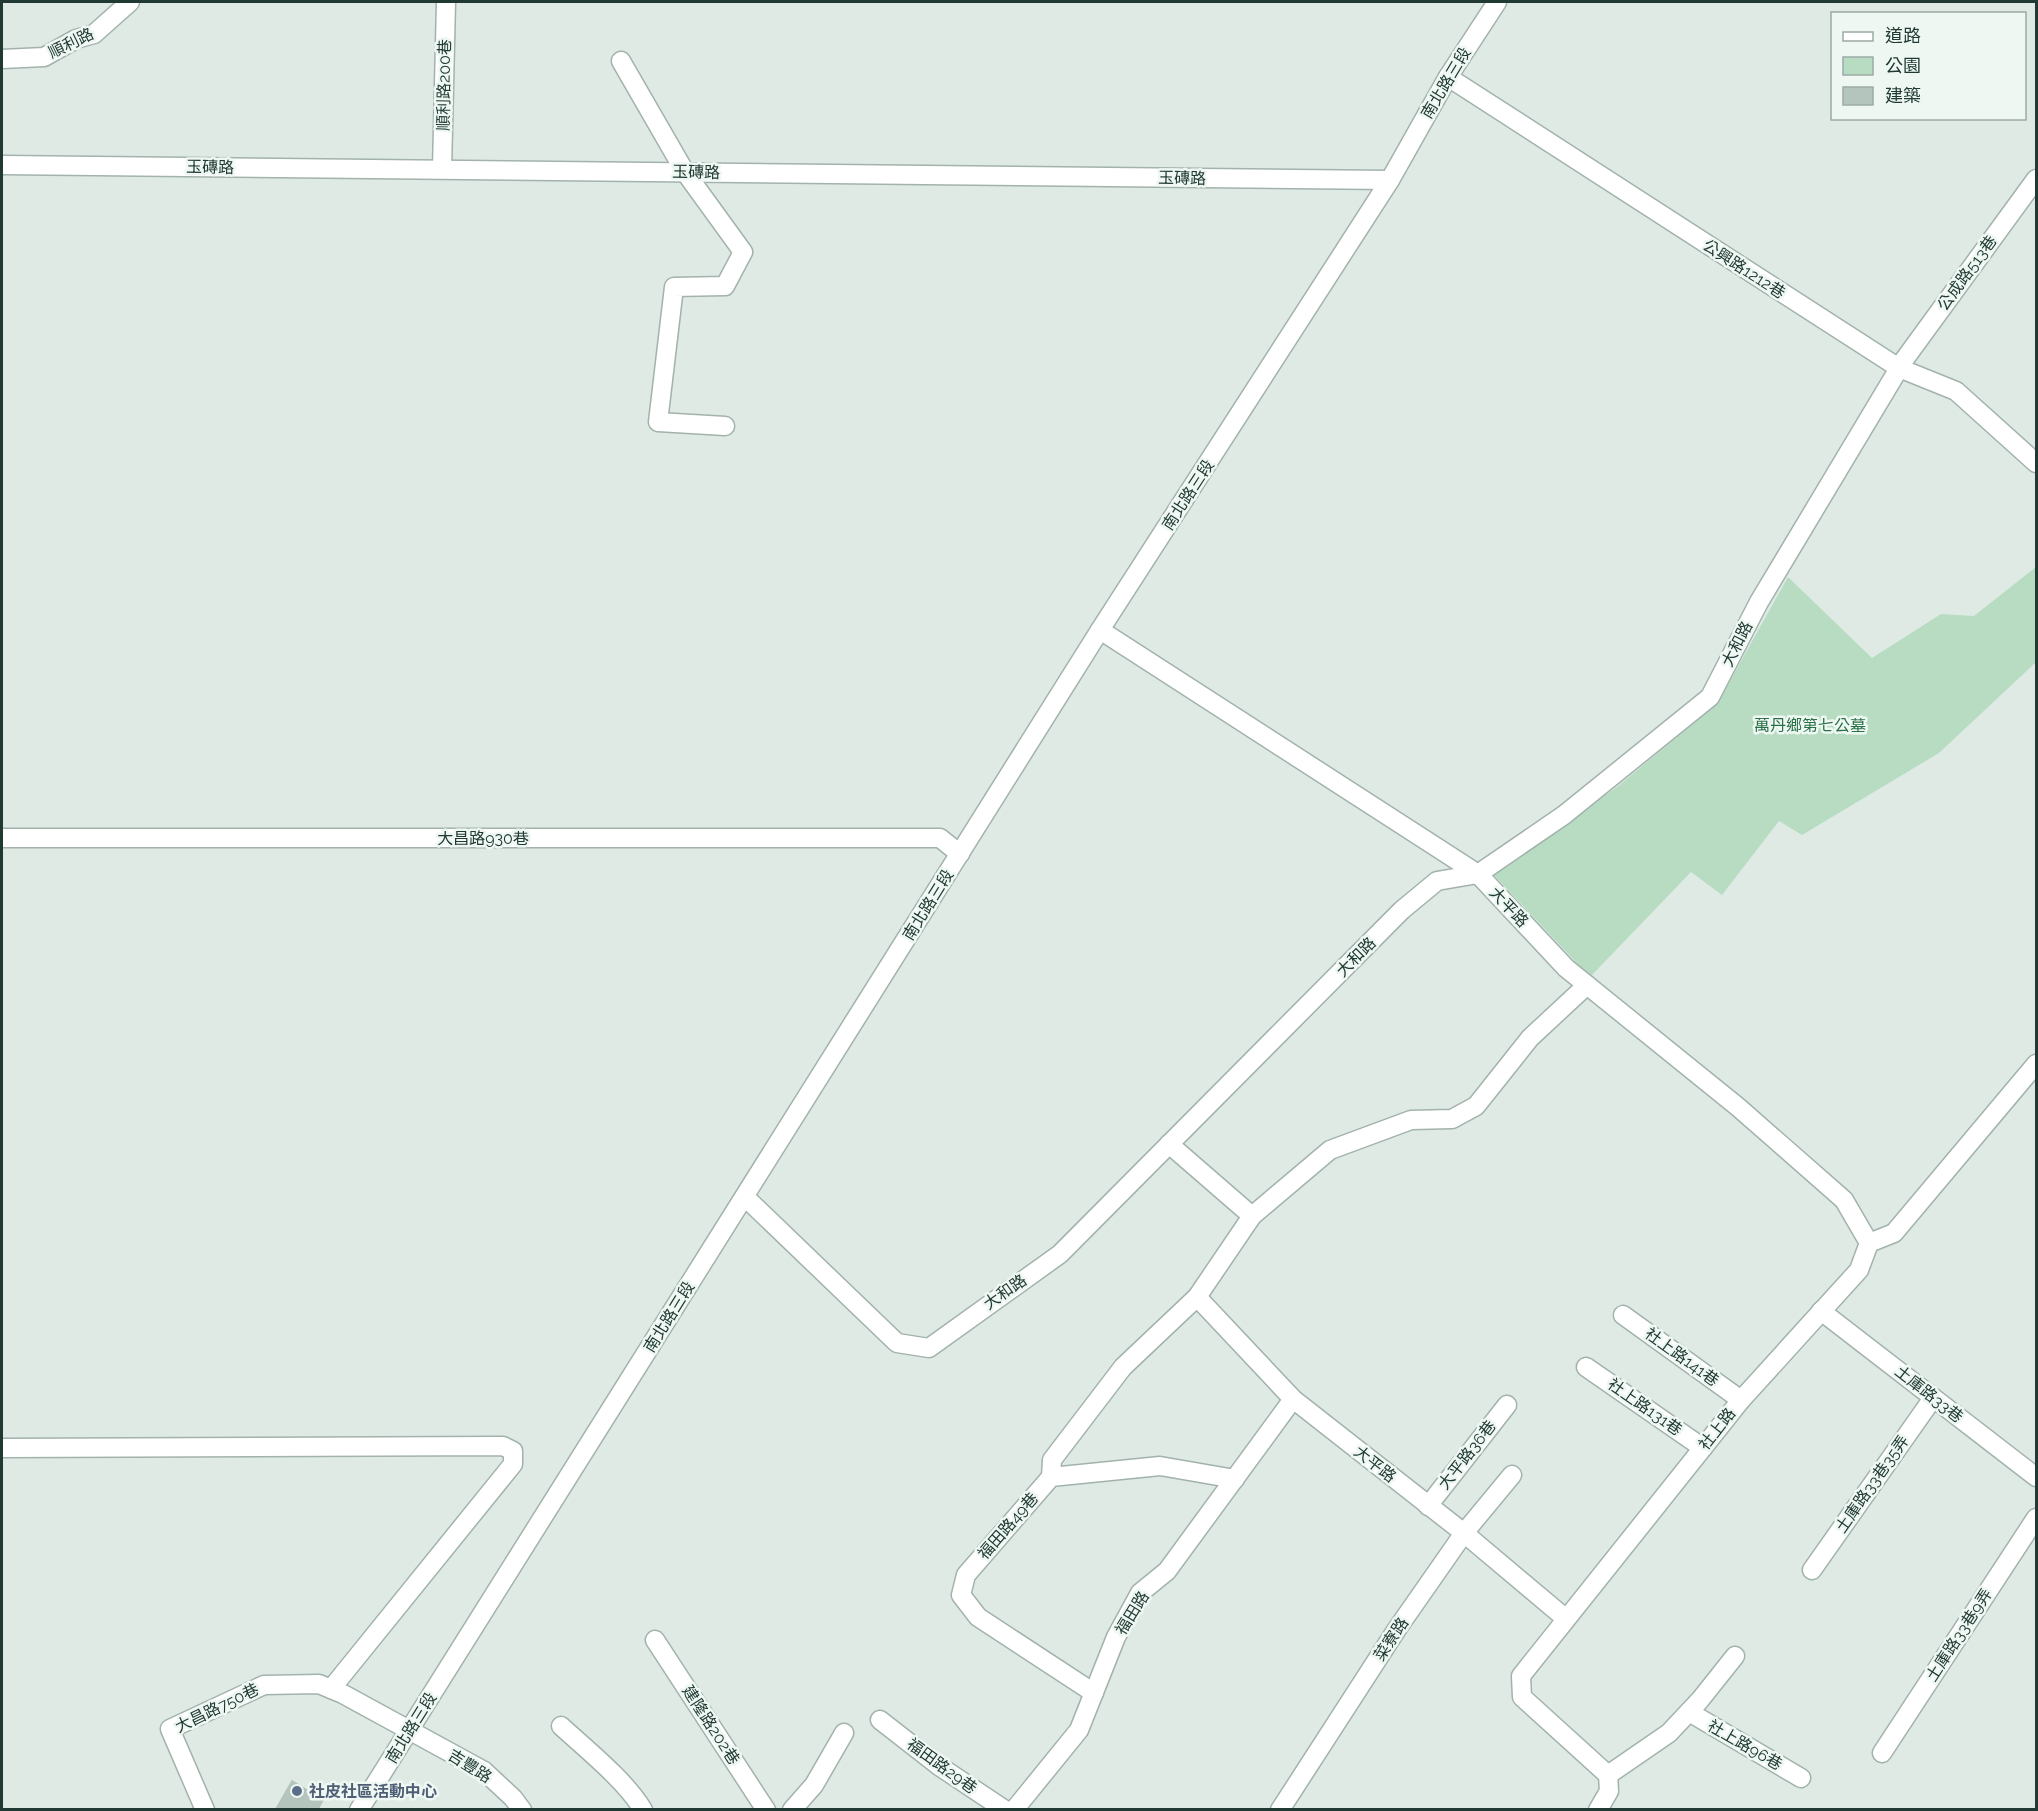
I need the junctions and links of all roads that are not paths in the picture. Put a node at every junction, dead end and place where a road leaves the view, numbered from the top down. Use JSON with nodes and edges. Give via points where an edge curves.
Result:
{"nodes":[{"id":1,"x":130,"y":2,"type":"edge"},
{"id":2,"x":446,"y":2,"type":"edge"},
{"id":3,"x":1497,"y":2,"type":"edge"},
{"id":4,"x":2,"y":59,"type":"edge"},
{"id":5,"x":621,"y":61,"type":"dead end"},
{"id":6,"x":1448,"y":77,"type":"junction"},
{"id":7,"x":2,"y":165,"type":"edge"},
{"id":8,"x":442,"y":169,"type":"junction"},
{"id":9,"x":685,"y":172,"type":"junction"},
{"id":10,"x":2037,"y":179,"type":"edge"},
{"id":11,"x":1390,"y":180,"type":"junction"},
{"id":12,"x":1899,"y":368,"type":"junction"},
{"id":13,"x":725,"y":426,"type":"dead end"},
{"id":14,"x":2037,"y":463,"type":"edge"},
{"id":15,"x":1100,"y":630,"type":"junction"},
{"id":16,"x":2,"y":837,"type":"edge"},
{"id":17,"x":960,"y":854,"type":"junction"},
{"id":18,"x":1478,"y":874,"type":"junction"},
{"id":19,"x":1587,"y":985,"type":"junction"},
{"id":20,"x":2037,"y":1064,"type":"edge"},
{"id":21,"x":1169,"y":1144,"type":"junction"},
{"id":22,"x":745,"y":1197,"type":"junction"},
{"id":23,"x":1252,"y":1216,"type":"junction"},
{"id":24,"x":1869,"y":1243,"type":"junction"},
{"id":25,"x":1197,"y":1297,"type":"junction"},
{"id":26,"x":1821,"y":1311,"type":"junction"},
{"id":27,"x":1623,"y":1315,"type":"dead end"},
{"id":28,"x":1586,"y":1367,"type":"dead end"},
{"id":29,"x":1933,"y":1398,"type":"junction"},
{"id":30,"x":1293,"y":1400,"type":"junction"},
{"id":31,"x":1741,"y":1400,"type":"junction"},
{"id":32,"x":1507,"y":1405,"type":"dead end"},
{"id":33,"x":2,"y":1448,"type":"edge"},
{"id":34,"x":1703,"y":1448,"type":"junction"},
{"id":35,"x":1512,"y":1475,"type":"dead end"},
{"id":36,"x":1051,"y":1477,"type":"junction"},
{"id":37,"x":2037,"y":1477,"type":"edge"},
{"id":38,"x":1235,"y":1479,"type":"junction"},
{"id":39,"x":1428,"y":1506,"type":"junction"},
{"id":40,"x":2037,"y":1518,"type":"edge"},
{"id":41,"x":1464,"y":1533,"type":"junction"},
{"id":42,"x":1812,"y":1570,"type":"dead end"},
{"id":43,"x":1565,"y":1618,"type":"junction"},
{"id":44,"x":655,"y":1640,"type":"dead end"},
{"id":45,"x":1735,"y":1656,"type":"dead end"},
{"id":46,"x":331,"y":1689,"type":"junction"},
{"id":47,"x":1094,"y":1693,"type":"junction"},
{"id":48,"x":1689,"y":1712,"type":"junction"},
{"id":49,"x":880,"y":1720,"type":"dead end"},
{"id":50,"x":561,"y":1726,"type":"dead end"},
{"id":51,"x":410,"y":1731,"type":"junction"},
{"id":52,"x":844,"y":1733,"type":"dead end"},
{"id":53,"x":1882,"y":1753,"type":"dead end"},
{"id":54,"x":1608,"y":1775,"type":"junction"},
{"id":55,"x":1801,"y":1778,"type":"dead end"},
{"id":56,"x":205,"y":1809,"type":"edge"},
{"id":57,"x":359,"y":1809,"type":"edge"},
{"id":58,"x":522,"y":1809,"type":"edge"},
{"id":59,"x":643,"y":1809,"type":"edge"},
{"id":60,"x":766,"y":1809,"type":"edge"},
{"id":61,"x":792,"y":1809,"type":"edge"},
{"id":62,"x":1005,"y":1809,"type":"edge"},
{"id":63,"x":1014,"y":1809,"type":"edge"},
{"id":64,"x":1280,"y":1809,"type":"edge"},
{"id":65,"x":1598,"y":1809,"type":"edge"}],
"edges":[{"from":1,"to":4,"type":"street","name":"順利路","via":[[94,34],[44,57]]},
{"from":2,"to":8,"type":"street","name":"順利路200巷"},
{"from":3,"to":6,"type":"street","name":"南北路三段"},
{"from":5,"to":9,"type":"street"},
{"from":6,"to":11,"type":"street","name":"南北路三段"},
{"from":6,"to":12,"type":"street","name":"公興路1212巷"},
{"from":7,"to":8,"type":"street","name":"玉磚路"},
{"from":8,"to":9,"type":"street","name":"玉磚路"},
{"from":9,"to":11,"type":"street","name":"玉磚路"},
{"from":9,"to":13,"type":"street","via":[[743,252],[725,286],[674,287],[658,423]]},
{"from":10,"to":12,"type":"street","name":"公成路513巷"},
{"from":11,"to":15,"type":"street","name":"南北路三段"},
{"from":12,"to":14,"type":"street","name":"公興路1212巷","via":[[1956,391]]},
{"from":12,"to":18,"type":"street","name":"大和路","via":[[1759,602],[1710,697],[1564,815]]},
{"from":15,"to":17,"type":"street","name":"南北路三段"},
{"from":15,"to":18,"type":"street","name":"大平路"},
{"from":16,"to":17,"type":"street","name":"大昌路930巷","via":[[940,838]]},
{"from":17,"to":22,"type":"street","name":"南北路三段"},
{"from":18,"to":19,"type":"street","name":"大平路","via":[[1566,968]]},
{"from":18,"to":21,"type":"street","name":"大和路","via":[[1437,881],[1402,910]]},
{"from":19,"to":23,"type":"street","via":[[1530,1038],[1476,1106],[1452,1119],[1411,1120],[1330,1150]]},
{"from":19,"to":24,"type":"street","name":"大平路","via":[[1738,1107],[1844,1200]]},
{"from":20,"to":24,"type":"street","via":[[1894,1233]]},
{"from":21,"to":22,"type":"street","name":"大和路","via":[[1060,1254],[929,1348],[897,1343]]},
{"from":21,"to":23,"type":"street"},
{"from":22,"to":51,"type":"street","name":"南北路三段"},
{"from":23,"to":25,"type":"street"},
{"from":24,"to":26,"type":"street","name":"社上路","via":[[1859,1270]]},
{"from":25,"to":30,"type":"street","name":"大平路"},
{"from":25,"to":36,"type":"street","via":[[1123,1367],[1052,1460]]},
{"from":26,"to":29,"type":"street","name":"土庫路33巷"},
{"from":26,"to":31,"type":"street","name":"社上路"},
{"from":27,"to":31,"type":"street","name":"社上路141巷"},
{"from":28,"to":34,"type":"street","name":"社上路131巷"},
{"from":29,"to":37,"type":"street","name":"土庫路33巷"},
{"from":29,"to":42,"type":"street","name":"土庫路33巷35弄"},
{"from":30,"to":38,"type":"street","name":"福田路"},
{"from":30,"to":39,"type":"street","name":"大平路"},
{"from":31,"to":34,"type":"street","name":"社上路"},
{"from":32,"to":39,"type":"street","name":"大平路36巷"},
{"from":33,"to":46,"type":"street","via":[[503,1446],[513,1451],[513,1464]]},
{"from":34,"to":43,"type":"street","name":"社上路"},
{"from":35,"to":41,"type":"street","name":"菜寮路"},
{"from":36,"to":38,"type":"street","name":"福田路49巷","via":[[1160,1466]]},
{"from":36,"to":47,"type":"street","name":"福田路49巷","via":[[966,1575],[961,1595],[978,1617]]},
{"from":38,"to":47,"type":"street","name":"福田路","via":[[1167,1571],[1140,1593],[1116,1637]]},
{"from":39,"to":41,"type":"street","name":"大平路"},
{"from":40,"to":53,"type":"street","name":"土庫路33巷9弄"},
{"from":41,"to":43,"type":"street","name":"大平路"},
{"from":41,"to":64,"type":"street","name":"菜寮路"},
{"from":43,"to":54,"type":"street","name":"社上路","via":[[1521,1676],[1522,1697]]},
{"from":44,"to":60,"type":"street","name":"建隆路202巷"},
{"from":45,"to":48,"type":"street","name":"社上路96巷"},
{"from":46,"to":51,"type":"street","name":"大昌路750巷"},
{"from":46,"to":56,"type":"street","name":"大昌路750巷","via":[[319,1684],[264,1685],[170,1729]]},
{"from":47,"to":63,"type":"street","name":"福田路","via":[[1079,1730]]},
{"from":48,"to":54,"type":"street","name":"社上路96巷","via":[[1669,1733]]},
{"from":48,"to":55,"type":"street","name":"社上路96巷"},
{"from":49,"to":62,"type":"street","name":"福田路29巷","via":[[939,1766]]},
{"from":50,"to":59,"type":"street"},
{"from":51,"to":57,"type":"street","name":"南北路三段"},
{"from":51,"to":58,"type":"street","name":"吉豐路","via":[[484,1771]]},
{"from":52,"to":61,"type":"street","via":[[814,1785]]},
{"from":54,"to":65,"type":"street","via":[[1609,1791]]}]}
